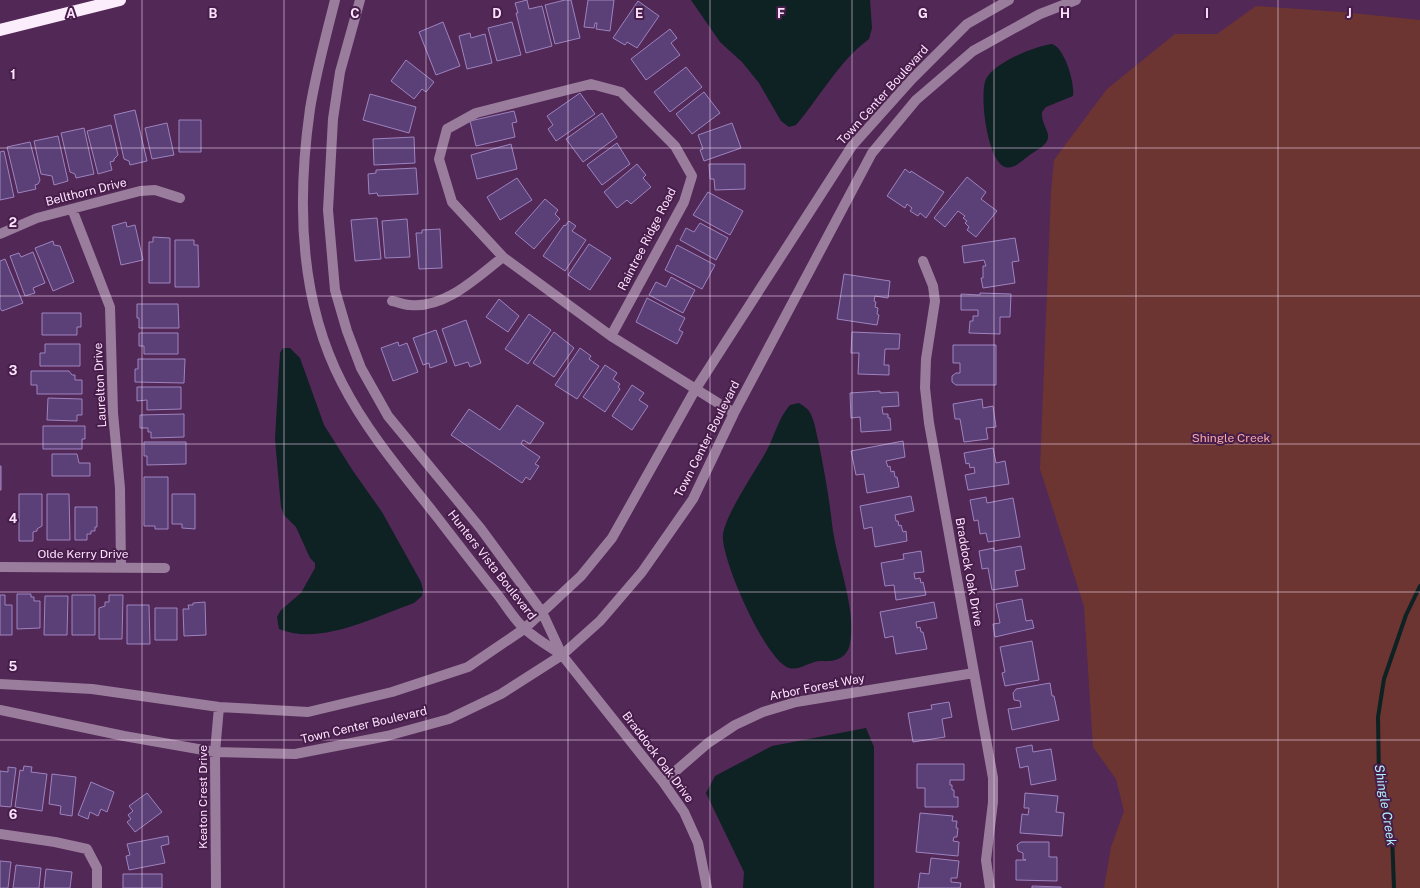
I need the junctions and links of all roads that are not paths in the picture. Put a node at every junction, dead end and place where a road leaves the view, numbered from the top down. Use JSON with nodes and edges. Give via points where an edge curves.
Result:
{"nodes":[{"id":1,"x":120,"y":0,"type":"edge"},
{"id":2,"x":335,"y":0,"type":"edge"},
{"id":3,"x":360,"y":0,"type":"edge"},
{"id":4,"x":1009,"y":0,"type":"edge"},
{"id":5,"x":1076,"y":0,"type":"edge"},
{"id":6,"x":0,"y":30,"type":"edge"},
{"id":7,"x":180,"y":198,"type":"dead end"},
{"id":8,"x":72,"y":209,"type":"junction"},
{"id":9,"x":0,"y":234,"type":"edge"},
{"id":10,"x":503,"y":257,"type":"junction"},
{"id":11,"x":924,"y":261,"type":"dead end"},
{"id":12,"x":392,"y":301,"type":"dead end"},
{"id":13,"x":611,"y":336,"type":"junction"},
{"id":14,"x":695,"y":390,"type":"junction"},
{"id":15,"x":734,"y":413,"type":"junction"},
{"id":16,"x":0,"y":567,"type":"edge"},
{"id":17,"x":121,"y":567,"type":"junction"},
{"id":18,"x":165,"y":568,"type":"dead end"},
{"id":19,"x":542,"y":612,"type":"junction"},
{"id":20,"x":524,"y":628,"type":"junction"},
{"id":21,"x":562,"y":655,"type":"junction"},
{"id":22,"x":974,"y":673,"type":"junction"},
{"id":23,"x":0,"y":684,"type":"edge"},
{"id":24,"x":219,"y":707,"type":"junction"},
{"id":25,"x":0,"y":710,"type":"edge"},
{"id":26,"x":215,"y":752,"type":"junction"},
{"id":27,"x":663,"y":782,"type":"junction"},
{"id":28,"x":0,"y":834,"type":"edge"},
{"id":29,"x":97,"y":888,"type":"edge"},
{"id":30,"x":216,"y":888,"type":"edge"},
{"id":31,"x":707,"y":888,"type":"edge"},
{"id":32,"x":990,"y":888,"type":"edge"}],
"edges":[{"from":1,"to":6,"type":"highway"},
{"from":2,"to":20,"type":"street","name":"Hunters Vista Boulevard","via":[[318,65],[304,158],[306,263],[313,307],[342,383],[365,421]]},
{"from":3,"to":19,"type":"street","name":"Hunters Vista Boulevard","via":[[340,72],[330,149],[328,210],[335,290],[347,331],[361,368],[388,416],[481,529]]},
{"from":4,"to":14,"type":"street","name":"Town Center Boulevard","via":[[966,24],[852,146]]},
{"from":5,"to":15,"type":"street","name":"Town Center Boulevard","via":[[1040,14],[973,51],[916,100],[872,153]]},
{"from":7,"to":8,"type":"street","name":"Bellthorn Drive","via":[[155,190],[140,191]]},
{"from":8,"to":9,"type":"street","name":"Bellthorn Drive","via":[[37,218]]},
{"from":8,"to":17,"type":"street","name":"Laurelton Drive","via":[[110,307],[112,413],[120,488]]},
{"from":10,"to":12,"type":"street","via":[[456,294],[423,305]]},
{"from":10,"to":13,"type":"street","name":"Raintree Ridge Road"},
{"from":10,"to":13,"type":"street","name":"Raintree Ridge Road","via":[[452,202],[439,160],[447,129],[476,113],[591,84],[621,92],[675,146],[692,176],[684,202]]},
{"from":11,"to":22,"type":"street","name":"Braddock Oak Drive","via":[[935,301],[926,359],[925,388],[929,423]]},
{"from":13,"to":14,"type":"street","name":"Raintree Ridge Road"},
{"from":14,"to":15,"type":"street","name":"Raintree Ridge Road"},
{"from":14,"to":19,"type":"street","name":"Town Center Boulevard","via":[[612,538],[581,576]]},
{"from":15,"to":21,"type":"street","name":"Town Center Boulevard","via":[[693,499],[642,572],[600,621]]},
{"from":16,"to":17,"type":"street","name":"Olde Kerry Drive"},
{"from":17,"to":18,"type":"street","name":"Olde Kerry Drive"},
{"from":19,"to":20,"type":"street","name":"Town Center Boulevard"},
{"from":19,"to":21,"type":"street","name":"Hunters Vista Boulevard"},
{"from":20,"to":21,"type":"street","name":"Hunters Vista Boulevard"},
{"from":20,"to":24,"type":"street","name":"Town Center Boulevard","via":[[468,667],[392,692],[308,712]]},
{"from":21,"to":26,"type":"street","name":"Town Center Boulevard","via":[[501,694],[449,719],[387,736],[295,754]]},
{"from":21,"to":27,"type":"street","name":"Braddock Oak Drive"},
{"from":22,"to":27,"type":"street","name":"Arbor Forest Way","via":[[796,702],[763,712],[708,744]]},
{"from":22,"to":32,"type":"street","name":"Braddock Oak Drive","via":[[993,778],[993,802],[986,860]]},
{"from":23,"to":24,"type":"street","name":"Town Center Boulevard","via":[[92,689]]},
{"from":24,"to":26,"type":"street","name":"Keaton Crest Drive"},
{"from":25,"to":26,"type":"street","name":"Town Center Boulevard"},
{"from":26,"to":30,"type":"street","name":"Keaton Crest Drive"},
{"from":27,"to":31,"type":"street","name":"Braddock Oak Drive","via":[[684,812],[698,843]]},
{"from":28,"to":29,"type":"street","via":[[87,849],[97,868]]}]}
